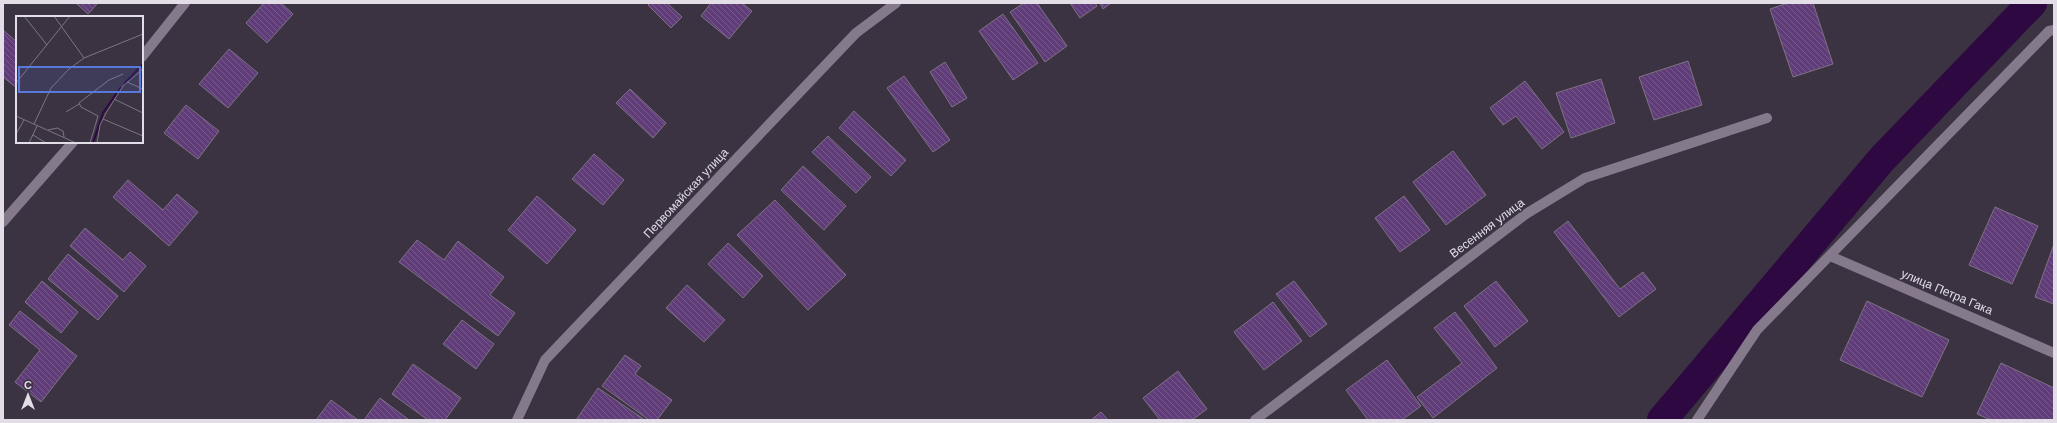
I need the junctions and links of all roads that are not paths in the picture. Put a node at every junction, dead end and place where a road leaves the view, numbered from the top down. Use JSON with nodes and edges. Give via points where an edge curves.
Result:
{"nodes":[{"id":1,"x":185,"y":3,"type":"edge"},
{"id":2,"x":896,"y":3,"type":"edge"},
{"id":3,"x":2054,"y":30,"type":"edge"},
{"id":4,"x":143,"y":56,"type":"edge"},
{"id":5,"x":1767,"y":118,"type":"dead end"},
{"id":6,"x":72,"y":143,"type":"edge"},
{"id":7,"x":3,"y":222,"type":"edge"},
{"id":8,"x":1830,"y":256,"type":"junction"},
{"id":9,"x":2054,"y":352,"type":"edge"},
{"id":10,"x":517,"y":420,"type":"edge"},
{"id":11,"x":1255,"y":420,"type":"edge"},
{"id":12,"x":1697,"y":420,"type":"edge"}],
"edges":[{"from":1,"to":4,"type":"street"},
{"from":2,"to":10,"type":"street","name":"Первомайская улица","via":[[856,33],[545,360]]},
{"from":3,"to":8,"type":"street","via":[[2049,31]]},
{"from":5,"to":11,"type":"street","name":"Весенняя улица","via":[[1585,178],[1526,214]]},
{"from":6,"to":7,"type":"street"},
{"from":8,"to":9,"type":"street","name":"улица Петра Гака"},
{"from":8,"to":12,"type":"street","via":[[1757,330]]}]}
